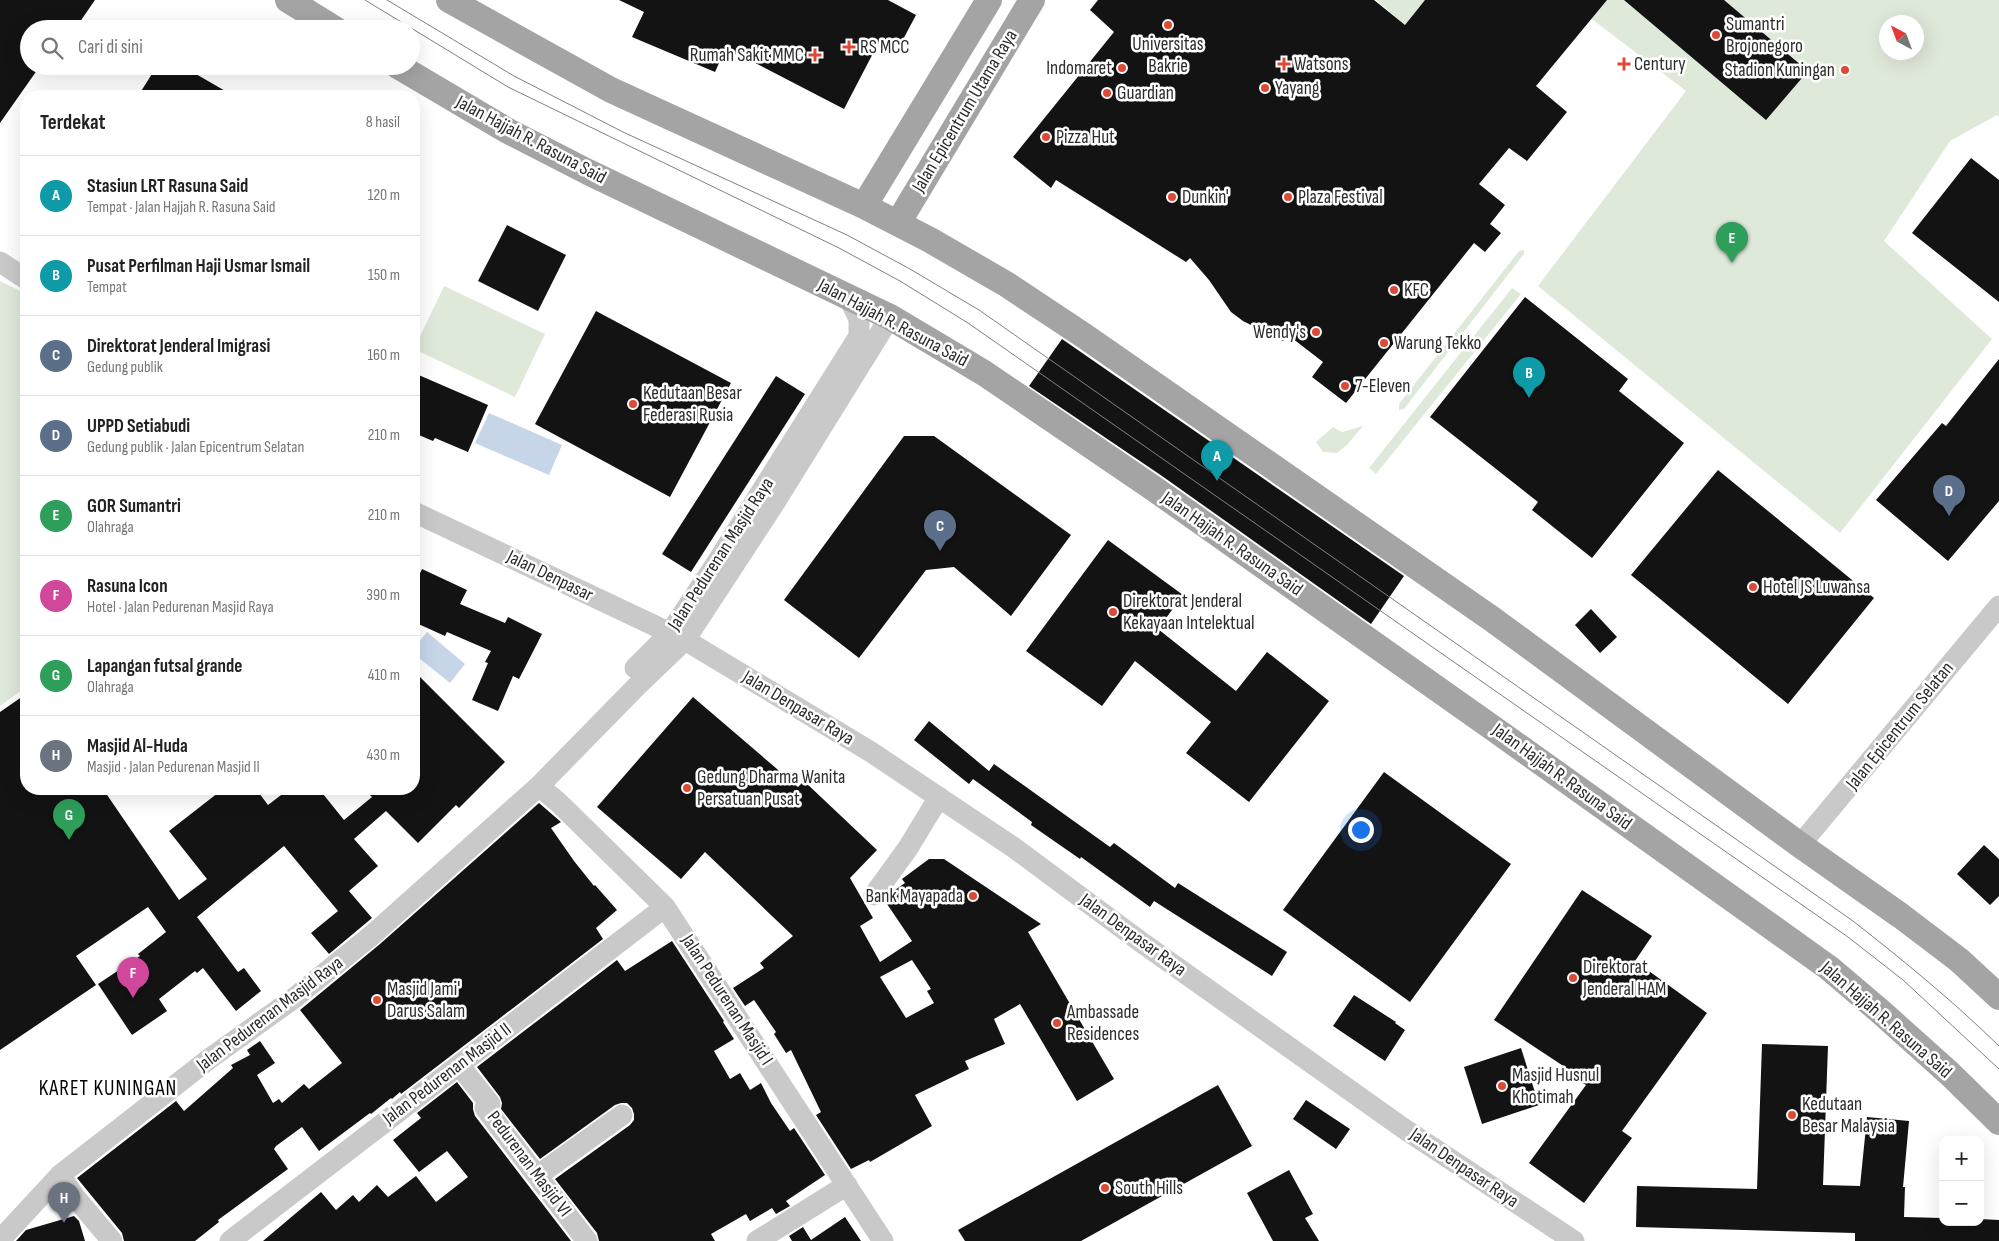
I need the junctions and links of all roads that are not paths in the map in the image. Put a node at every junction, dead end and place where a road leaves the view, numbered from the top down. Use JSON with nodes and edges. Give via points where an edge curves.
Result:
{"nodes":[{"id":1,"x":288,"y":0,"type":"edge"},
{"id":2,"x":449,"y":0,"type":"edge"},
{"id":3,"x":989,"y":0,"type":"edge"},
{"id":4,"x":1032,"y":0,"type":"edge"},
{"id":5,"x":320,"y":20,"type":"edge"},
{"id":6,"x":413,"y":75,"type":"edge"},
{"id":7,"x":904,"y":139,"type":"junction"},
{"id":8,"x":935,"y":160,"type":"junction"},
{"id":9,"x":864,"y":206,"type":"junction"},
{"id":10,"x":898,"y":223,"type":"junction"},
{"id":11,"x":0,"y":262,"type":"edge"},
{"id":12,"x":20,"y":275,"type":"edge"},
{"id":13,"x":848,"y":296,"type":"junction"},
{"id":14,"x":890,"y":317,"type":"junction"},
{"id":15,"x":420,"y":515,"type":"edge"},
{"id":16,"x":1999,"y":606,"type":"edge"},
{"id":17,"x":677,"y":637,"type":"junction"},
{"id":18,"x":539,"y":786,"type":"junction"},
{"id":19,"x":939,"y":797,"type":"junction"},
{"id":20,"x":1800,"y":845,"type":"junction"},
{"id":21,"x":874,"y":895,"type":"dead end"},
{"id":22,"x":665,"y":907,"type":"junction"},
{"id":23,"x":1999,"y":997,"type":"edge"},
{"id":24,"x":459,"y":1065,"type":"junction"},
{"id":25,"x":622,"y":1115,"type":"dead end"},
{"id":26,"x":1999,"y":1122,"type":"edge"},
{"id":27,"x":60,"y":1175,"type":"junction"},
{"id":28,"x":537,"y":1176,"type":"junction"},
{"id":29,"x":848,"y":1185,"type":"junction"},
{"id":30,"x":0,"y":1240,"type":"edge"},
{"id":31,"x":112,"y":1241,"type":"edge"},
{"id":32,"x":230,"y":1241,"type":"edge"},
{"id":33,"x":587,"y":1241,"type":"edge"},
{"id":34,"x":757,"y":1241,"type":"edge"},
{"id":35,"x":883,"y":1241,"type":"edge"},
{"id":36,"x":1574,"y":1241,"type":"edge"}],
"edges":[{"from":1,"to":5,"type":"main road"},
{"from":2,"to":9,"type":"main road","via":[[611,90]]},
{"from":3,"to":7,"type":"main road","name":"Jalan Epicentrum Utama Raya"},
{"from":4,"to":8,"type":"main road","name":"Jalan Epicentrum Utama Raya"},
{"from":6,"to":13,"type":"main road","name":"Jalan Hajjah R. Rasuna Said","via":[[508,131],[588,172]]},
{"from":7,"to":8,"type":"main road"},
{"from":7,"to":9,"type":"main road","name":"Jalan Epicentrum Utama Raya"},
{"from":8,"to":10,"type":"main road","name":"Jalan Epicentrum Utama Raya"},
{"from":9,"to":10,"type":"main road"},
{"from":10,"to":20,"type":"main road","via":[[1006,284],[1148,380],[1492,619]]},
{"from":11,"to":12,"type":"street"},
{"from":13,"to":14,"type":"main road","name":"Jalan Hajjah R. Rasuna Said"},
{"from":13,"to":17,"type":"street","name":"Jalan Pedurenan Masjid Raya","via":[[859,319],[859,336],[719,559]]},
{"from":14,"to":17,"type":"street","name":"Jalan Pedurenan Masjid Raya","via":[[774,504]]},
{"from":14,"to":26,"type":"main road","name":"Jalan Hajjah R. Rasuna Said","via":[[984,373],[1153,488],[1829,968],[1950,1074]]},
{"from":15,"to":17,"type":"street","name":"Jalan Denpasar"},
{"from":16,"to":20,"type":"street","name":"Jalan Epicentrum Selatan"},
{"from":17,"to":18,"type":"street","name":"Jalan Pedurenan Masjid Raya","via":[[637,686]]},
{"from":17,"to":19,"type":"street","name":"Jalan Denpasar Raya","via":[[871,752]]},
{"from":18,"to":22,"type":"street","name":"Jalan Pedurenan Masjid I"},
{"from":18,"to":27,"type":"street","name":"Jalan Pedurenan Masjid Raya","via":[[372,935],[293,999],[209,1059]]},
{"from":19,"to":21,"type":"street"},
{"from":19,"to":36,"type":"street","name":"Jalan Denpasar Raya","via":[[1404,1128]]},
{"from":20,"to":23,"type":"main road","via":[[1959,960]]},
{"from":22,"to":24,"type":"street","name":"Jalan Pedurenan Masjid II"},
{"from":22,"to":29,"type":"street","name":"Jalan Pedurenan Masjid I"},
{"from":24,"to":28,"type":"street","name":"Pedurenan Masjid VI","via":[[490,1104],[484,1108]]},
{"from":24,"to":32,"type":"street","name":"Jalan Pedurenan Masjid II"},
{"from":25,"to":28,"type":"street"},
{"from":27,"to":30,"type":"street","name":"Jalan Pedurenan Masjid Raya"},
{"from":27,"to":31,"type":"street"},
{"from":28,"to":33,"type":"street","name":"Pedurenan Masjid VI"},
{"from":29,"to":34,"type":"street"},
{"from":29,"to":35,"type":"street","name":"Jalan Pedurenan Masjid I"}]}
